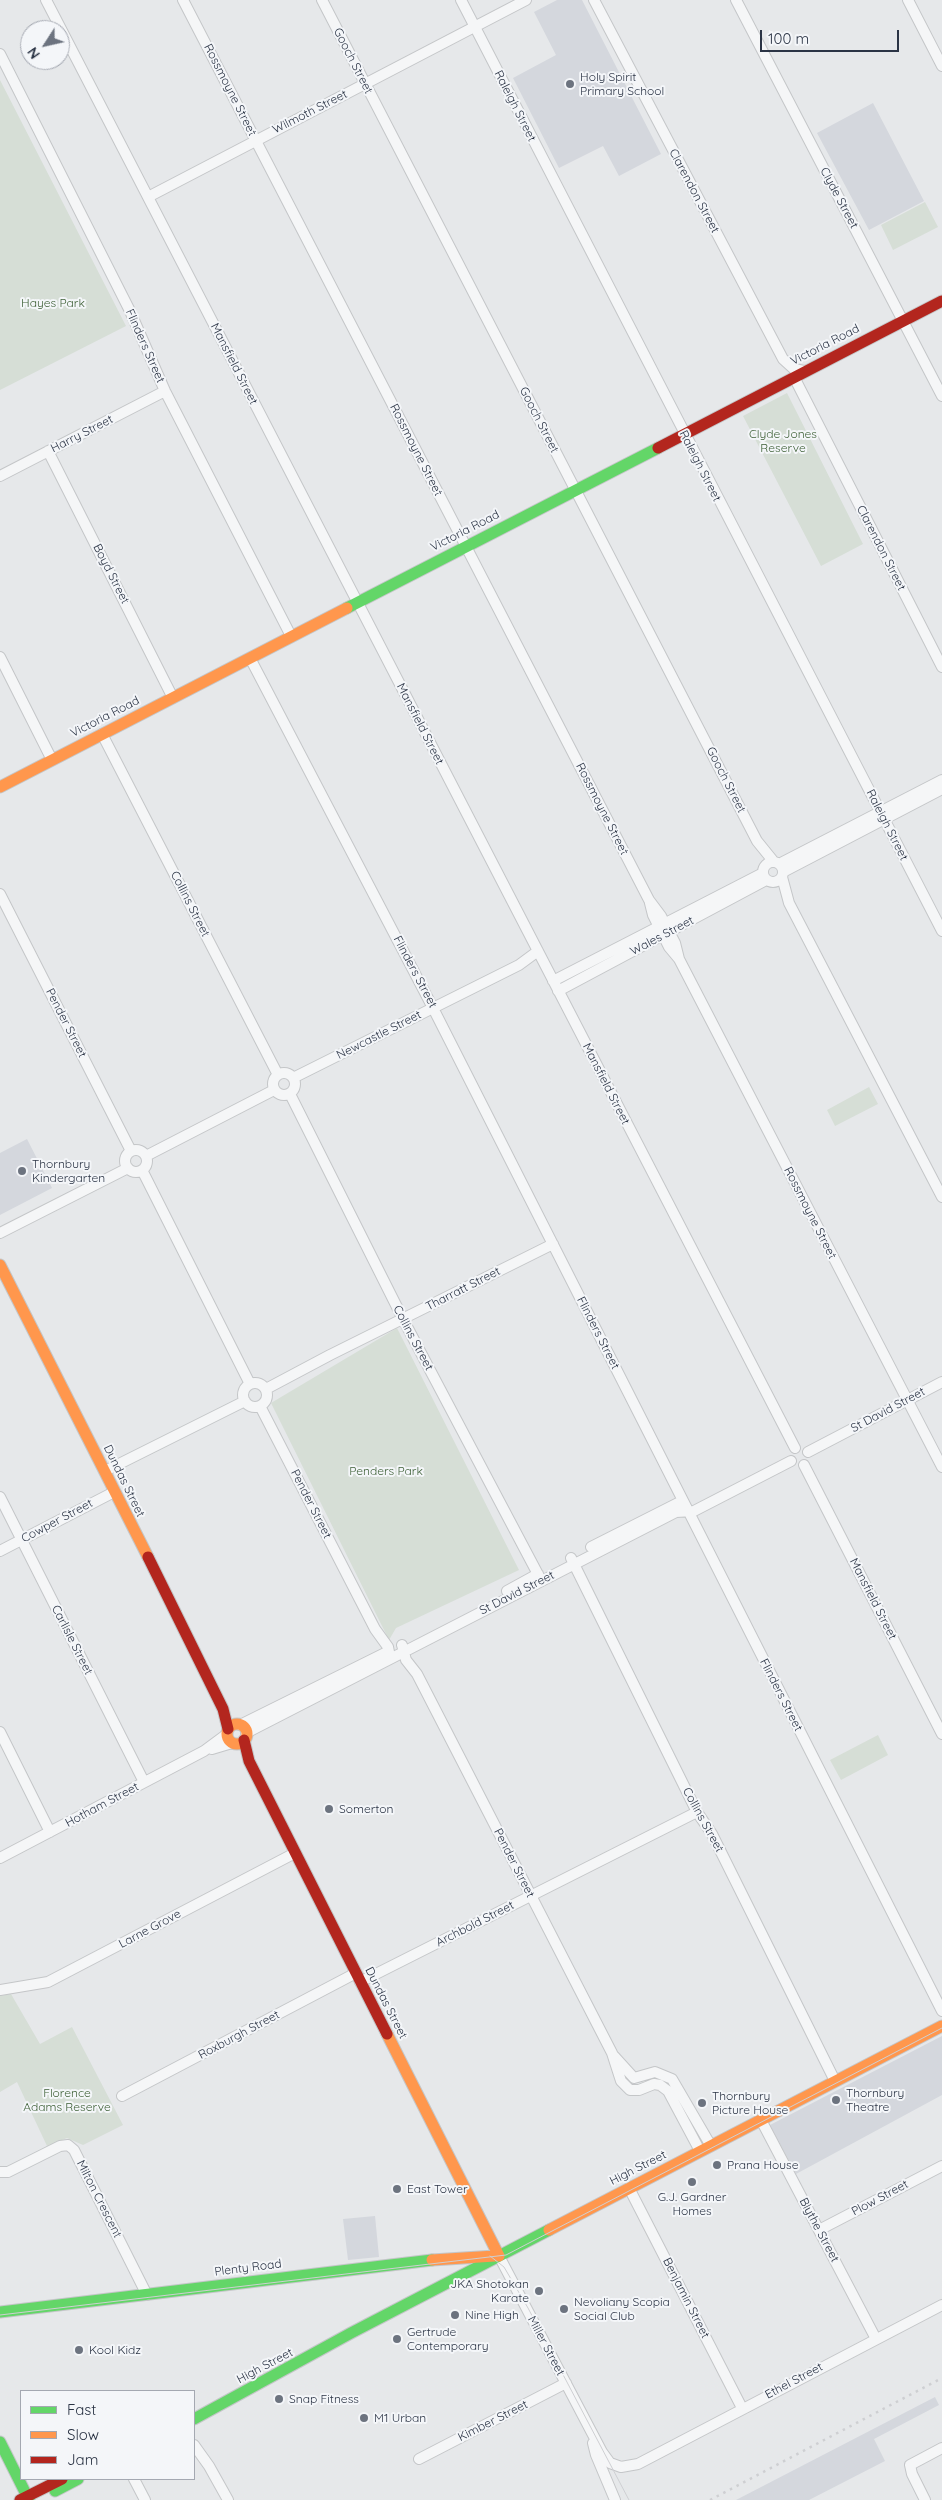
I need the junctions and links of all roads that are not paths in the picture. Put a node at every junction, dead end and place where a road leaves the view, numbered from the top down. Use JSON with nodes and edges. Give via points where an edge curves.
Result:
{"nodes":[{"id":1,"x":46,"y":0,"type":"edge"},
{"id":2,"x":183,"y":0,"type":"edge"},
{"id":3,"x":322,"y":0,"type":"edge"},
{"id":4,"x":460,"y":0,"type":"edge"},
{"id":5,"x":526,"y":0,"type":"edge"},
{"id":6,"x":594,"y":0,"type":"edge"},
{"id":7,"x":736,"y":0,"type":"edge"},
{"id":8,"x":908,"y":0,"type":"edge"},
{"id":9,"x":474,"y":26,"type":"junction"},
{"id":10,"x":0,"y":54,"type":"edge"},
{"id":11,"x":942,"y":66,"type":"edge"},
{"id":12,"x":366,"y":84,"type":"junction"},
{"id":13,"x":256,"y":140,"type":"junction"},
{"id":14,"x":148,"y":197,"type":"junction"},
{"id":15,"x":942,"y":301,"type":"edge"},
{"id":16,"x":904,"y":321,"type":"junction"},
{"id":17,"x":799,"y":374,"type":"junction"},
{"id":18,"x":165,"y":391,"type":"junction"},
{"id":19,"x":942,"y":396,"type":"edge"},
{"id":20,"x":683,"y":434,"type":"junction"},
{"id":21,"x":48,"y":451,"type":"junction"},
{"id":22,"x":0,"y":476,"type":"edge"},
{"id":23,"x":575,"y":489,"type":"junction"},
{"id":24,"x":466,"y":546,"type":"junction"},
{"id":25,"x":357,"y":602,"type":"junction"},
{"id":26,"x":291,"y":636,"type":"junction"},
{"id":27,"x":0,"y":657,"type":"edge"},
{"id":28,"x":250,"y":658,"type":"junction"},
{"id":29,"x":942,"y":667,"type":"edge"},
{"id":30,"x":173,"y":698,"type":"junction"},
{"id":31,"x":102,"y":734,"type":"junction"},
{"id":32,"x":52,"y":760,"type":"junction"},
{"id":33,"x":942,"y":780,"type":"edge"},
{"id":34,"x":0,"y":787,"type":"edge"},
{"id":35,"x":942,"y":790,"type":"edge"},
{"id":36,"x":882,"y":816,"type":"junction"},
{"id":37,"x":757,"y":841,"type":"junction"},
{"id":38,"x":780,"y":869,"type":"junction"},
{"id":39,"x":766,"y":876,"type":"junction"},
{"id":40,"x":0,"y":894,"type":"edge"},
{"id":41,"x":789,"y":902,"type":"junction"},
{"id":42,"x":664,"y":929,"type":"junction"},
{"id":43,"x":942,"y":931,"type":"edge"},
{"id":44,"x":540,"y":955,"type":"junction"},
{"id":45,"x":553,"y":981,"type":"junction"},
{"id":46,"x":558,"y":991,"type":"junction"},
{"id":47,"x":434,"y":1008,"type":"junction"},
{"id":48,"x":278,"y":1075,"type":"junction"},
{"id":49,"x":293,"y":1078,"type":"junction"},
{"id":50,"x":274,"y":1090,"type":"junction"},
{"id":51,"x":290,"y":1094,"type":"junction"},
{"id":52,"x":131,"y":1151,"type":"junction"},
{"id":53,"x":146,"y":1156,"type":"junction"},
{"id":54,"x":128,"y":1168,"type":"junction"},
{"id":55,"x":142,"y":1170,"type":"junction"},
{"id":56,"x":942,"y":1197,"type":"edge"},
{"id":57,"x":0,"y":1232,"type":"edge"},
{"id":58,"x":553,"y":1244,"type":"junction"},
{"id":59,"x":0,"y":1266,"type":"edge"},
{"id":60,"x":403,"y":1319,"type":"junction"},
{"id":61,"x":942,"y":1382,"type":"edge"},
{"id":62,"x":250,"y":1384,"type":"junction"},
{"id":63,"x":266,"y":1389,"type":"junction"},
{"id":64,"x":908,"y":1400,"type":"junction"},
{"id":65,"x":245,"y":1401,"type":"junction"},
{"id":66,"x":260,"y":1406,"type":"junction"},
{"id":67,"x":795,"y":1448,"type":"junction"},
{"id":68,"x":808,"y":1452,"type":"junction"},
{"id":69,"x":791,"y":1461,"type":"junction"},
{"id":70,"x":804,"y":1465,"type":"junction"},
{"id":71,"x":942,"y":1467,"type":"edge"},
{"id":72,"x":105,"y":1471,"type":"junction"},
{"id":73,"x":114,"y":1492,"type":"junction"},
{"id":74,"x":0,"y":1497,"type":"edge"},
{"id":75,"x":682,"y":1501,"type":"junction"},
{"id":76,"x":688,"y":1511,"type":"junction"},
{"id":77,"x":22,"y":1540,"type":"junction"},
{"id":78,"x":0,"y":1551,"type":"edge"},
{"id":79,"x":572,"y":1561,"type":"junction"},
{"id":80,"x":540,"y":1577,"type":"junction"},
{"id":81,"x":404,"y":1648,"type":"junction"},
{"id":82,"x":388,"y":1654,"type":"junction"},
{"id":83,"x":0,"y":1732,"type":"edge"},
{"id":84,"x":236,"y":1734,"type":"junction"},
{"id":85,"x":942,"y":1734,"type":"edge"},
{"id":86,"x":144,"y":1782,"type":"junction"},
{"id":87,"x":696,"y":1812,"type":"junction"},
{"id":88,"x":50,"y":1832,"type":"junction"},
{"id":89,"x":295,"y":1853,"type":"junction"},
{"id":90,"x":0,"y":1858,"type":"edge"},
{"id":91,"x":531,"y":1895,"type":"junction"},
{"id":92,"x":358,"y":1978,"type":"junction"},
{"id":93,"x":0,"y":1990,"type":"edge"},
{"id":94,"x":942,"y":2011,"type":"edge"},
{"id":95,"x":942,"y":2026,"type":"edge"},
{"id":96,"x":612,"y":2053,"type":"junction"},
{"id":97,"x":835,"y":2081,"type":"junction"},
{"id":98,"x":122,"y":2096,"type":"dead end"},
{"id":99,"x":761,"y":2120,"type":"junction"},
{"id":100,"x":711,"y":2146,"type":"junction"},
{"id":101,"x":700,"y":2151,"type":"junction"},
{"id":102,"x":942,"y":2166,"type":"edge"},
{"id":103,"x":0,"y":2172,"type":"edge"},
{"id":104,"x":629,"y":2188,"type":"junction"},
{"id":105,"x":819,"y":2230,"type":"junction"},
{"id":106,"x":499,"y":2256,"type":"junction"},
{"id":107,"x":146,"y":2294,"type":"junction"},
{"id":108,"x":942,"y":2305,"type":"edge"},
{"id":109,"x":0,"y":2312,"type":"edge"},
{"id":110,"x":876,"y":2340,"type":"junction"},
{"id":111,"x":566,"y":2383,"type":"junction"},
{"id":112,"x":228,"y":2397,"type":"junction"},
{"id":113,"x":742,"y":2408,"type":"junction"},
{"id":114,"x":195,"y":2412,"type":"edge"},
{"id":115,"x":195,"y":2418,"type":"edge"},
{"id":116,"x":595,"y":2439,"type":"junction"},
{"id":117,"x":0,"y":2442,"type":"edge"},
{"id":118,"x":195,"y":2446,"type":"edge"},
{"id":119,"x":942,"y":2448,"type":"edge"},
{"id":120,"x":419,"y":2459,"type":"dead end"},
{"id":121,"x":611,"y":2460,"type":"joint"},
{"id":122,"x":60,"y":2480,"type":"edge"},
{"id":123,"x":76,"y":2480,"type":"edge"},
{"id":124,"x":135,"y":2480,"type":"edge"},
{"id":125,"x":28,"y":2499,"type":"edge"},
{"id":126,"x":145,"y":2500,"type":"edge"},
{"id":127,"x":228,"y":2500,"type":"edge"},
{"id":128,"x":615,"y":2500,"type":"edge"},
{"id":129,"x":925,"y":2500,"type":"edge"}],
"edges":[{"from":1,"to":14,"type":"street","name":"Mansfield Street"},
{"from":2,"to":13,"type":"street","name":"Rossmoyne Street"},
{"from":3,"to":12,"type":"street","name":"Gooch Street"},
{"from":4,"to":9,"type":"street","name":"Raleigh Street"},
{"from":5,"to":9,"type":"street","name":"Wilmoth Street"},
{"from":6,"to":17,"type":"street","name":"Clarendon Street","via":[[783,359]]},
{"from":7,"to":16,"type":"street","name":"Clyde Street"},
{"from":8,"to":11,"type":"street"},
{"from":9,"to":12,"type":"street","name":"Wilmoth Street"},
{"from":9,"to":20,"type":"street","name":"Raleigh Street"},
{"from":10,"to":18,"type":"street","name":"Flinders Street","via":[[126,302]]},
{"from":12,"to":13,"type":"street","name":"Wilmoth Street"},
{"from":12,"to":23,"type":"street","name":"Gooch Street"},
{"from":13,"to":14,"type":"street","name":"Wilmoth Street"},
{"from":13,"to":24,"type":"street","name":"Rossmoyne Street"},
{"from":14,"to":25,"type":"street","name":"Mansfield Street"},
{"from":15,"to":16,"type":"street","name":"Victoria Road"},
{"from":16,"to":17,"type":"street","name":"Victoria Road"},
{"from":16,"to":19,"type":"street","name":"Clyde Street"},
{"from":17,"to":20,"type":"street","name":"Victoria Road"},
{"from":17,"to":29,"type":"street","name":"Clarendon Street"},
{"from":18,"to":21,"type":"street","name":"Harry Street"},
{"from":18,"to":26,"type":"street","name":"Flinders Street"},
{"from":20,"to":23,"type":"street","name":"Victoria Road"},
{"from":20,"to":36,"type":"street","name":"Raleigh Street"},
{"from":21,"to":22,"type":"street","name":"Harry Street"},
{"from":21,"to":30,"type":"street","name":"Boyd Street"},
{"from":23,"to":24,"type":"street","name":"Victoria Road"},
{"from":23,"to":37,"type":"street","name":"Gooch Street"},
{"from":24,"to":25,"type":"street","name":"Victoria Road"},
{"from":24,"to":42,"type":"street","name":"Rossmoyne Street"},
{"from":25,"to":26,"type":"street","name":"Victoria Road"},
{"from":25,"to":44,"type":"street","name":"Mansfield Street"},
{"from":26,"to":28,"type":"street","name":"Victoria Road"},
{"from":27,"to":32,"type":"street"},
{"from":28,"to":30,"type":"street","name":"Victoria Road"},
{"from":28,"to":47,"type":"street","name":"Flinders Street"},
{"from":30,"to":31,"type":"street","name":"Victoria Road"},
{"from":31,"to":32,"type":"street","name":"Victoria Road"},
{"from":31,"to":48,"type":"street","name":"Collins Street"},
{"from":32,"to":34,"type":"street","name":"Victoria Road"},
{"from":33,"to":36,"type":"street"},
{"from":35,"to":36,"type":"street"},
{"from":36,"to":38,"type":"street"},
{"from":36,"to":43,"type":"street","name":"Raleigh Street"},
{"from":37,"to":38,"type":"street","name":"Gooch Street"},
{"from":37,"to":39,"type":"street","name":"Gooch Street"},
{"from":38,"to":39,"type":"street","via":[[778,882]]},
{"from":38,"to":39,"type":"street","via":[[768,863]]},
{"from":38,"to":41,"type":"street","name":"Gooch Street"},
{"from":39,"to":41,"type":"street","name":"Gooch Street"},
{"from":39,"to":42,"type":"street","name":"Wales Street"},
{"from":40,"to":52,"type":"street","name":"Pender Street"},
{"from":41,"to":56,"type":"street","name":"Gooch Street"},
{"from":42,"to":45,"type":"street","name":"Wales Street"},
{"from":42,"to":46,"type":"street","name":"Wales Street"},
{"from":42,"to":64,"type":"street","name":"Rossmoyne Street"},
{"from":44,"to":45,"type":"street","name":"Mansfield Street"},
{"from":44,"to":47,"type":"street","name":"Newcastle Street"},
{"from":45,"to":46,"type":"street","name":"Mansfield Street"},
{"from":46,"to":67,"type":"street","name":"Mansfield Street"},
{"from":47,"to":49,"type":"street","name":"Newcastle Street"},
{"from":47,"to":58,"type":"street","name":"Flinders Street"},
{"from":48,"to":49,"type":"street","via":[[288,1074]]},
{"from":48,"to":50,"type":"street","via":[[273,1083]]},
{"from":49,"to":51,"type":"street","via":[[294,1089]]},
{"from":50,"to":51,"type":"street","via":[[279,1095]]},
{"from":50,"to":53,"type":"street"},
{"from":51,"to":60,"type":"street","name":"Collins Street"},
{"from":52,"to":53,"type":"street","via":[[138,1150]]},
{"from":52,"to":54,"type":"street","via":[[125,1159]]},
{"from":53,"to":55,"type":"street","via":[[146,1166]]},
{"from":54,"to":55,"type":"street","via":[[133,1172]]},
{"from":54,"to":57,"type":"street"},
{"from":55,"to":62,"type":"street"},
{"from":58,"to":60,"type":"street","name":"Tharratt Street"},
{"from":58,"to":75,"type":"street","name":"Flinders Street"},
{"from":59,"to":72,"type":"street","name":"Dundas Street"},
{"from":60,"to":63,"type":"street","name":"Tharratt Street"},
{"from":60,"to":80,"type":"street","name":"Collins Street"},
{"from":61,"to":64,"type":"street","name":"St David Street"},
{"from":62,"to":63,"type":"street"},
{"from":62,"to":65,"type":"street","via":[[244,1393]]},
{"from":63,"to":66,"type":"street","via":[[267,1397]]},
{"from":64,"to":68,"type":"street","name":"St David Street"},
{"from":64,"to":71,"type":"street","name":"Rossmoyne Street"},
{"from":65,"to":66,"type":"street","via":[[252,1406]]},
{"from":65,"to":72,"type":"street"},
{"from":66,"to":82,"type":"street","name":"Pender Street"},
{"from":67,"to":68,"type":"street","via":[[801,1447]]},
{"from":67,"to":69,"type":"street","via":[[790,1455]]},
{"from":68,"to":70,"type":"street","via":[[808,1461]]},
{"from":69,"to":70,"type":"street","via":[[795,1465]]},
{"from":69,"to":76,"type":"street","name":"St David Street","via":[[694,1511]]},
{"from":70,"to":85,"type":"street","name":"Mansfield Street"},
{"from":72,"to":73,"type":"street","name":"Dundas Street"},
{"from":73,"to":77,"type":"street","name":"Cowper Street"},
{"from":73,"to":84,"type":"street","name":"Dundas Street"},
{"from":74,"to":77,"type":"street","name":"Carlisle Street"},
{"from":75,"to":76,"type":"street","name":"Flinders Street"},
{"from":75,"to":79,"type":"street","name":"St David Street"},
{"from":76,"to":79,"type":"street","name":"St David Street","via":[[677,1512]]},
{"from":76,"to":94,"type":"street","name":"Flinders Street"},
{"from":77,"to":78,"type":"street","name":"Cowper Street"},
{"from":77,"to":86,"type":"street","name":"Carlisle Street"},
{"from":79,"to":80,"type":"street","name":"St David Street"},
{"from":79,"to":87,"type":"street","name":"Collins Street"},
{"from":80,"to":81,"type":"street","name":"St David Street"},
{"from":81,"to":82,"type":"street","name":"St David Street"},
{"from":81,"to":91,"type":"street","name":"Pender Street"},
{"from":82,"to":84,"type":"street","name":"St David Street"},
{"from":83,"to":88,"type":"street"},
{"from":84,"to":86,"type":"street","name":"Hotham Street"},
{"from":84,"to":89,"type":"street","name":"Dundas Street"},
{"from":86,"to":88,"type":"street","name":"Hotham Street"},
{"from":87,"to":91,"type":"street","name":"Archbold Street"},
{"from":87,"to":97,"type":"street","name":"Collins Street","via":[[712,1834]]},
{"from":88,"to":90,"type":"street","name":"Hotham Street"},
{"from":89,"to":92,"type":"street","name":"Dundas Street"},
{"from":89,"to":93,"type":"street","name":"Larne Grove","via":[[48,1982]]},
{"from":91,"to":92,"type":"street","name":"Archbold Street"},
{"from":91,"to":96,"type":"street","name":"Pender Street"},
{"from":92,"to":98,"type":"street","name":"Roxburgh Street"},
{"from":92,"to":106,"type":"street","name":"Dundas Street"},
{"from":95,"to":97,"type":"street","name":"High Street"},
{"from":96,"to":100,"type":"street","name":"Pender Street","via":[[628,2075],[634,2078],[655,2072],[672,2079]]},
{"from":96,"to":101,"type":"street","name":"Pender Street","via":[[625,2086],[634,2091],[654,2084],[668,2092]]},
{"from":97,"to":99,"type":"street","name":"High Street"},
{"from":99,"to":100,"type":"street","name":"High Street"},
{"from":99,"to":105,"type":"street","name":"Blythe Street"},
{"from":100,"to":101,"type":"street","name":"High Street"},
{"from":101,"to":104,"type":"street","name":"High Street"},
{"from":102,"to":105,"type":"street","name":"Plow Street"},
{"from":103,"to":107,"type":"street","name":"Milton Crescent","via":[[8,2172],[60,2146],[68,2145],[74,2150]]},
{"from":104,"to":106,"type":"street","name":"High Street"},
{"from":104,"to":113,"type":"street","name":"Benjamin Street"},
{"from":105,"to":110,"type":"street","name":"Blythe Street"},
{"from":106,"to":107,"type":"street","name":"Plenty Road","via":[[454,2257]]},
{"from":106,"to":111,"type":"street","name":"Miller Street"},
{"from":106,"to":112,"type":"street","name":"High Street"},
{"from":107,"to":109,"type":"street","name":"Plenty Road"},
{"from":108,"to":110,"type":"street","name":"Ethel Street"},
{"from":110,"to":113,"type":"street","name":"Ethel Street"},
{"from":111,"to":116,"type":"street","name":"Miller Street"},
{"from":111,"to":120,"type":"street","name":"Kimber Street"},
{"from":112,"to":114,"type":"street","name":"High Street"},
{"from":112,"to":115,"type":"street","name":"High Street"},
{"from":113,"to":121,"type":"street","name":"Ethel Street","via":[[631,2467]]},
{"from":116,"to":121,"type":"street","name":"Miller Street","via":[[606,2459]]},
{"from":116,"to":128,"type":"street","name":"Miller Street","via":[[596,2455]]},
{"from":117,"to":125,"type":"street"},
{"from":118,"to":127,"type":"street"},
{"from":119,"to":129,"type":"street","via":[[910,2465]]},
{"from":122,"to":125,"type":"street"},
{"from":123,"to":125,"type":"street"},
{"from":124,"to":126,"type":"street"}]}
